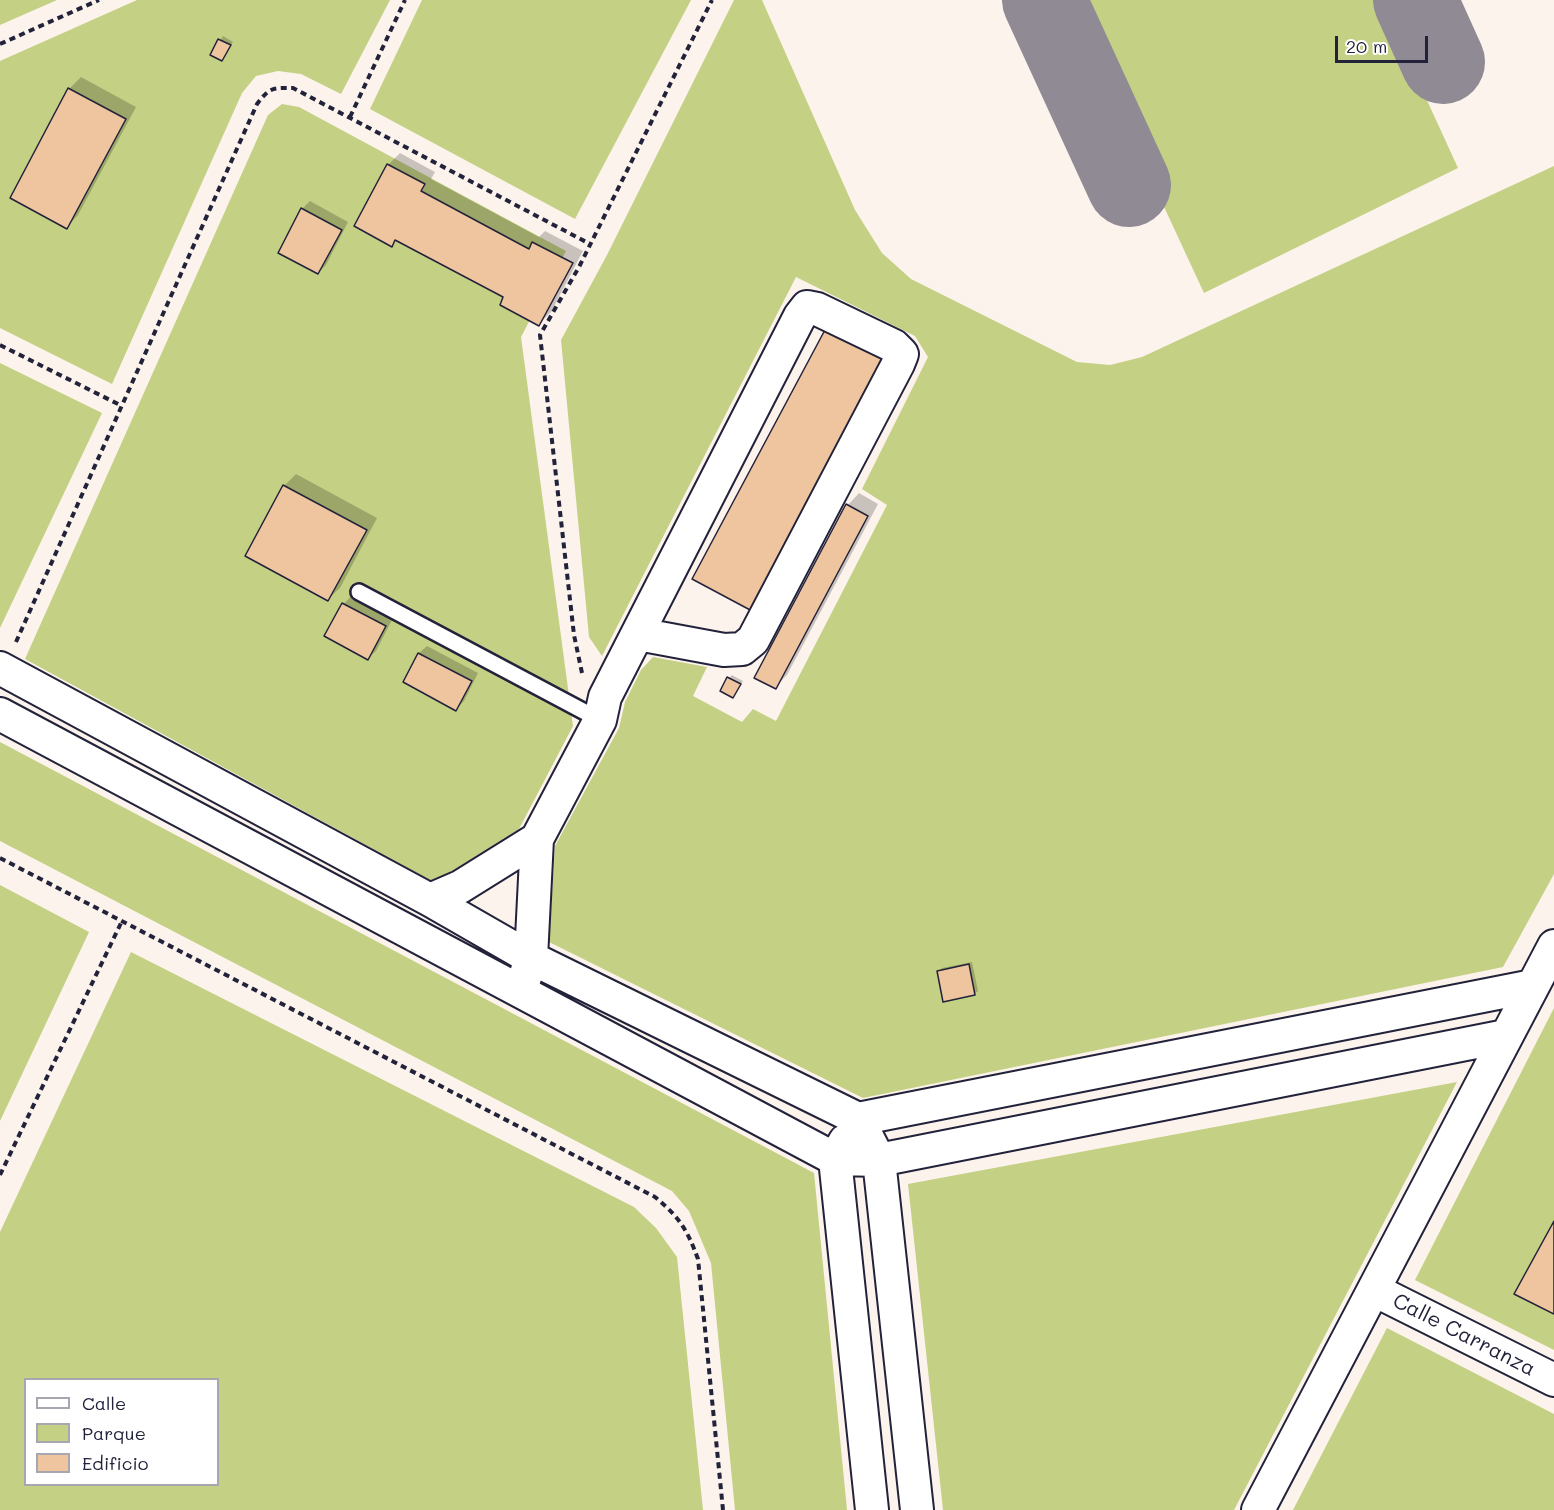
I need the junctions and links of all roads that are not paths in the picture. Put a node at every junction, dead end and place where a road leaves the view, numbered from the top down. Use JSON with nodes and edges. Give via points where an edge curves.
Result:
{"nodes":[{"id":1,"x":359,"y":592,"type":"dead end"},
{"id":2,"x":638,"y":634,"type":"junction"},
{"id":3,"x":2,"y":669,"type":"edge"},
{"id":4,"x":603,"y":709,"type":"junction"},
{"id":5,"x":0,"y":714,"type":"edge"},
{"id":6,"x":537,"y":839,"type":"junction"},
{"id":7,"x":430,"y":900,"type":"junction"},
{"id":8,"x":1554,"y":946,"type":"edge"},
{"id":9,"x":531,"y":958,"type":"junction"},
{"id":10,"x":1533,"y":986,"type":"junction"},
{"id":11,"x":521,"y":990,"type":"junction"},
{"id":12,"x":1506,"y":1036,"type":"junction"},
{"id":13,"x":858,"y":1119,"type":"junction"},
{"id":14,"x":834,"y":1159,"type":"junction"},
{"id":15,"x":879,"y":1160,"type":"junction"},
{"id":16,"x":1374,"y":1290,"type":"junction"},
{"id":17,"x":1554,"y":1380,"type":"edge"},
{"id":18,"x":872,"y":1510,"type":"edge"},
{"id":19,"x":917,"y":1510,"type":"edge"},
{"id":20,"x":1258,"y":1510,"type":"edge"}],
"edges":[{"from":1,"to":4,"type":"lane"},
{"from":2,"to":2,"type":"street","via":[[807,307],[894,346],[902,354],[898,364],[753,640],[742,649],[724,650]]},
{"from":2,"to":4,"type":"street"},
{"from":3,"to":7,"type":"street"},
{"from":4,"to":6,"type":"street"},
{"from":5,"to":11,"type":"street"},
{"from":6,"to":7,"type":"street","via":[[460,887]]},
{"from":6,"to":9,"type":"street"},
{"from":7,"to":9,"type":"street"},
{"from":8,"to":10,"type":"street"},
{"from":9,"to":11,"type":"street"},
{"from":9,"to":13,"type":"street"},
{"from":10,"to":12,"type":"street"},
{"from":10,"to":13,"type":"street"},
{"from":11,"to":14,"type":"street"},
{"from":12,"to":15,"type":"street"},
{"from":12,"to":16,"type":"street"},
{"from":13,"to":14,"type":"street"},
{"from":13,"to":15,"type":"street"},
{"from":14,"to":15,"type":"street"},
{"from":14,"to":18,"type":"street"},
{"from":15,"to":19,"type":"street"},
{"from":16,"to":17,"type":"street","name":"Calle Carranza"},
{"from":16,"to":20,"type":"street"}]}
